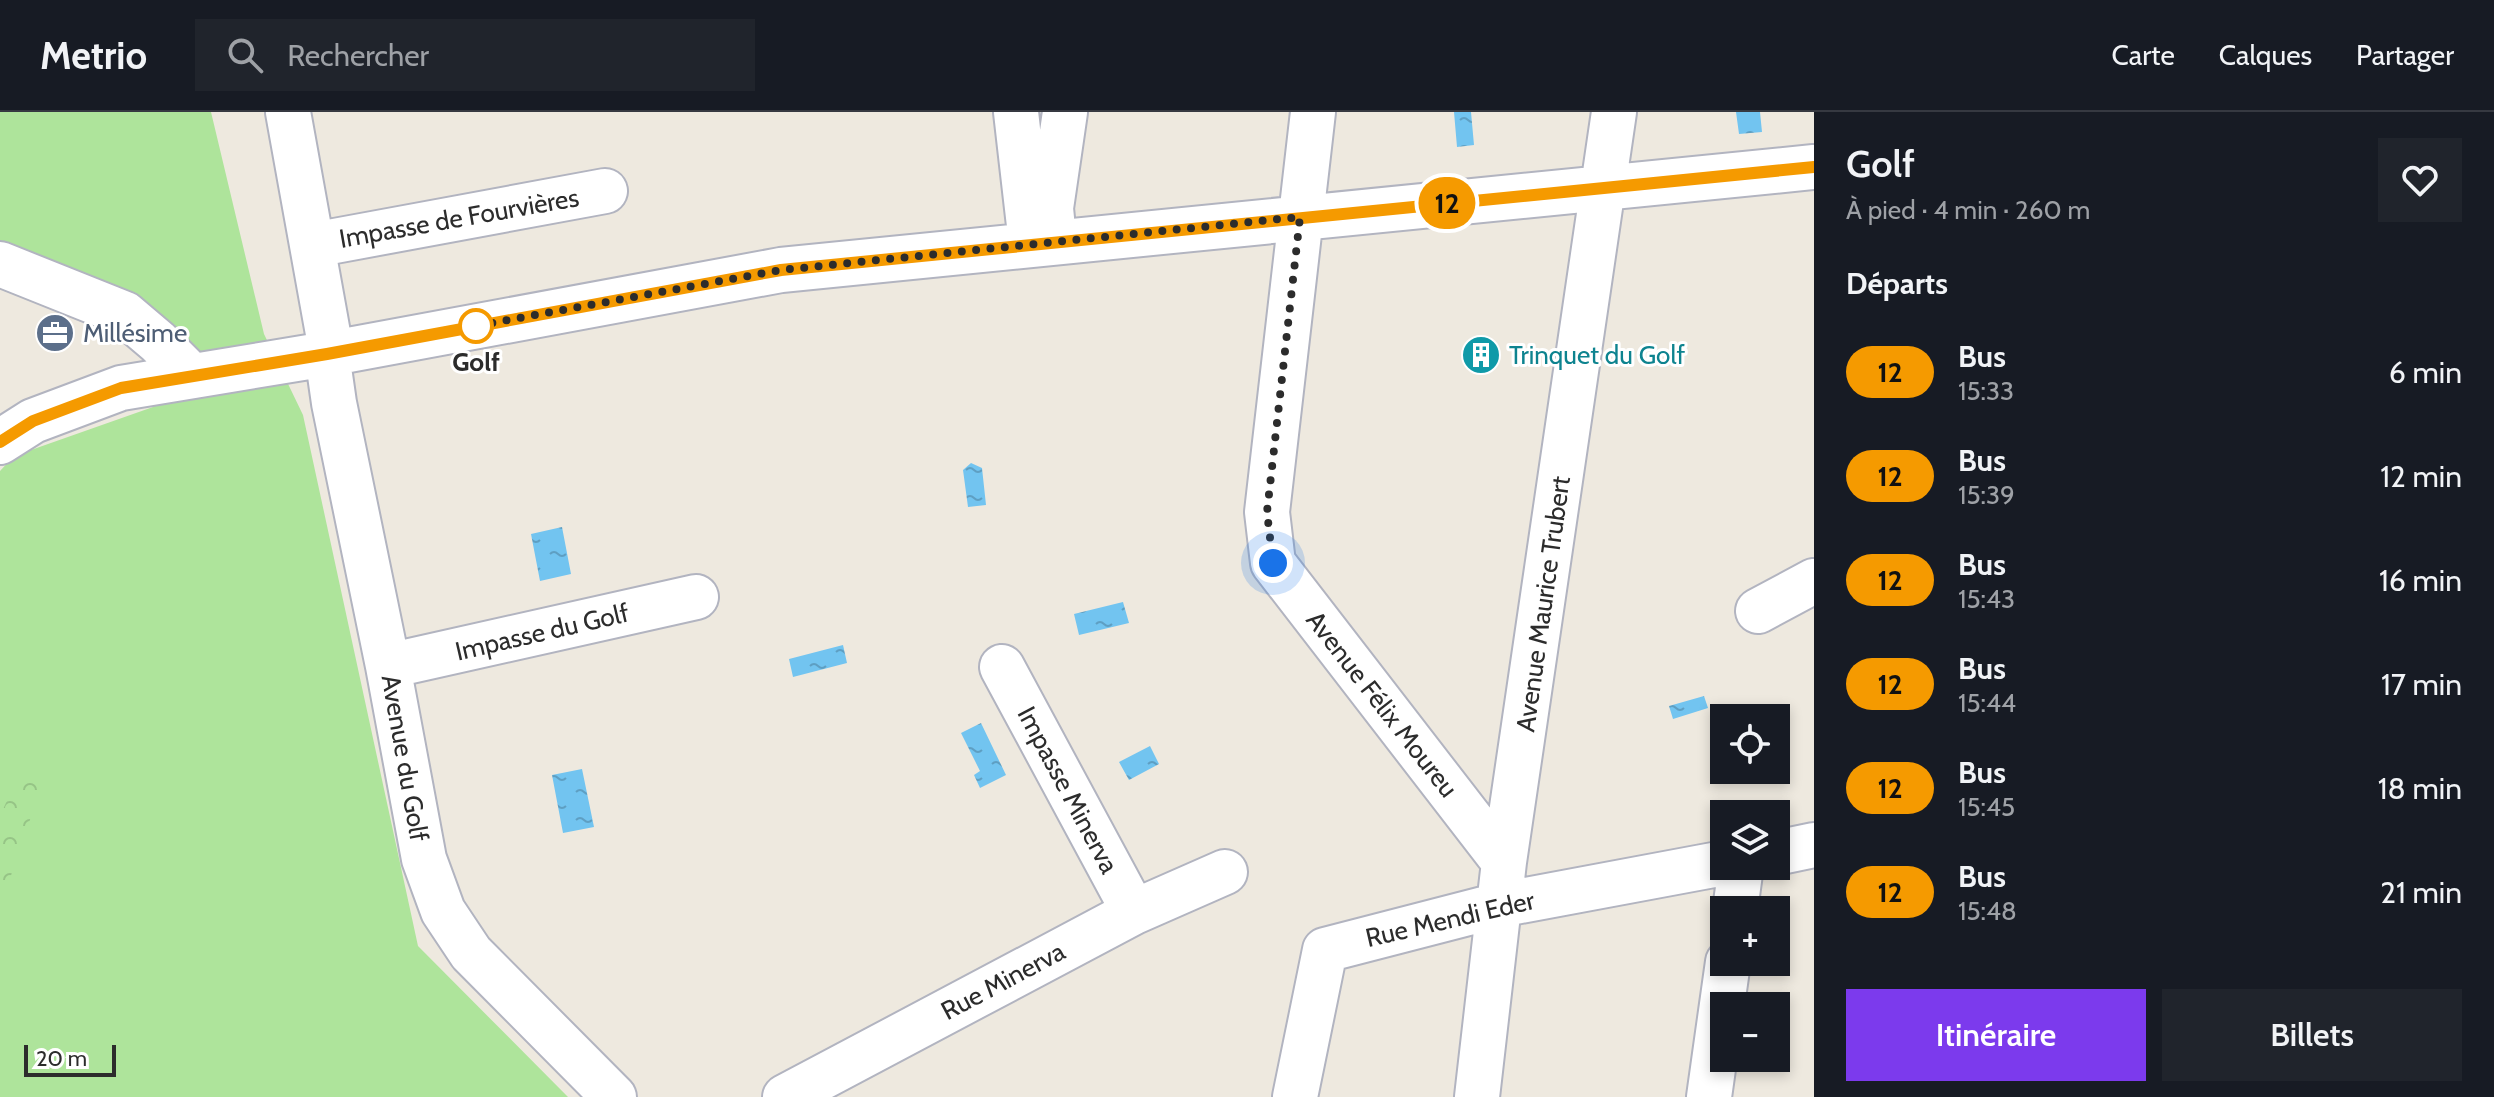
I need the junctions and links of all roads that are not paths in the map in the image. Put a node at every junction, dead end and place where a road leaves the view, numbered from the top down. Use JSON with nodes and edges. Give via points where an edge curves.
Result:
{"nodes":[{"id":1,"x":288,"y":112,"type":"edge"},
{"id":2,"x":1016,"y":112,"type":"edge"},
{"id":3,"x":1065,"y":112,"type":"edge"},
{"id":4,"x":1313,"y":112,"type":"edge"},
{"id":5,"x":1614,"y":112,"type":"edge"},
{"id":6,"x":1814,"y":167,"type":"edge"},
{"id":7,"x":1604,"y":187,"type":"junction"},
{"id":8,"x":605,"y":191,"type":"dead end"},
{"id":9,"x":1300,"y":217,"type":"junction"},
{"id":10,"x":1043,"y":242,"type":"junction"},
{"id":11,"x":313,"y":245,"type":"junction"},
{"id":12,"x":0,"y":264,"type":"edge"},
{"id":13,"x":327,"y":354,"type":"junction"},
{"id":14,"x":192,"y":376,"type":"junction"},
{"id":15,"x":0,"y":442,"type":"edge"},
{"id":16,"x":1814,"y":581,"type":"edge"},
{"id":17,"x":696,"y":597,"type":"dead end"},
{"id":18,"x":1758,"y":611,"type":"dead end"},
{"id":19,"x":388,"y":666,"type":"junction"},
{"id":20,"x":1002,"y":667,"type":"dead end"},
{"id":21,"x":1814,"y":845,"type":"edge"},
{"id":22,"x":1790,"y":850,"type":"edge"},
{"id":23,"x":1504,"y":862,"type":"junction"},
{"id":24,"x":1710,"y":866,"type":"edge"},
{"id":25,"x":1225,"y":872,"type":"dead end"},
{"id":26,"x":1499,"y":905,"type":"junction"},
{"id":27,"x":1134,"y":912,"type":"junction"},
{"id":28,"x":1726,"y":976,"type":"edge"},
{"id":29,"x":614,"y":1097,"type":"edge"},
{"id":30,"x":785,"y":1097,"type":"edge"},
{"id":31,"x":1295,"y":1097,"type":"edge"},
{"id":32,"x":1477,"y":1097,"type":"edge"},
{"id":33,"x":1709,"y":1097,"type":"edge"}],
"edges":[{"from":1,"to":11,"type":"street","name":"Avenue du Golf"},
{"from":2,"to":10,"type":"street"},
{"from":3,"to":10,"type":"street"},
{"from":4,"to":9,"type":"street","name":"Avenue Félix Moureu"},
{"from":5,"to":7,"type":"street","name":"Avenue Maurice Trubert"},
{"from":6,"to":7,"type":"street"},
{"from":7,"to":9,"type":"street"},
{"from":7,"to":23,"type":"street","name":"Avenue Maurice Trubert"},
{"from":8,"to":11,"type":"street","name":"Impasse de Fourvières"},
{"from":9,"to":10,"type":"street"},
{"from":9,"to":23,"type":"street","name":"Avenue Félix Moureu","via":[[1267,512],[1273,563]]},
{"from":10,"to":13,"type":"street","via":[[781,270]]},
{"from":11,"to":13,"type":"street","name":"Avenue du Golf"},
{"from":12,"to":14,"type":"street","via":[[125,314]]},
{"from":13,"to":14,"type":"street"},
{"from":13,"to":19,"type":"street","name":"Avenue du Golf"},
{"from":14,"to":15,"type":"street","via":[[121,388],[33,421]]},
{"from":16,"to":18,"type":"street"},
{"from":17,"to":19,"type":"street","name":"Impasse du Golf"},
{"from":19,"to":29,"type":"street","name":"Avenue du Golf","via":[[424,859],[443,911],[471,953]]},
{"from":20,"to":27,"type":"street","name":"Impasse Minerva"},
{"from":21,"to":22,"type":"street"},
{"from":23,"to":26,"type":"street","name":"Avenue Maurice Trubert"},
{"from":24,"to":26,"type":"street","name":"Rue Mendi Eder"},
{"from":25,"to":27,"type":"street","name":"Rue Minerva"},
{"from":26,"to":31,"type":"street","name":"Rue Mendi Eder","via":[[1325,950]]},
{"from":26,"to":32,"type":"street","name":"Avenue Maurice Trubert"},
{"from":27,"to":30,"type":"street","name":"Rue Minerva"},
{"from":28,"to":33,"type":"street"}]}
